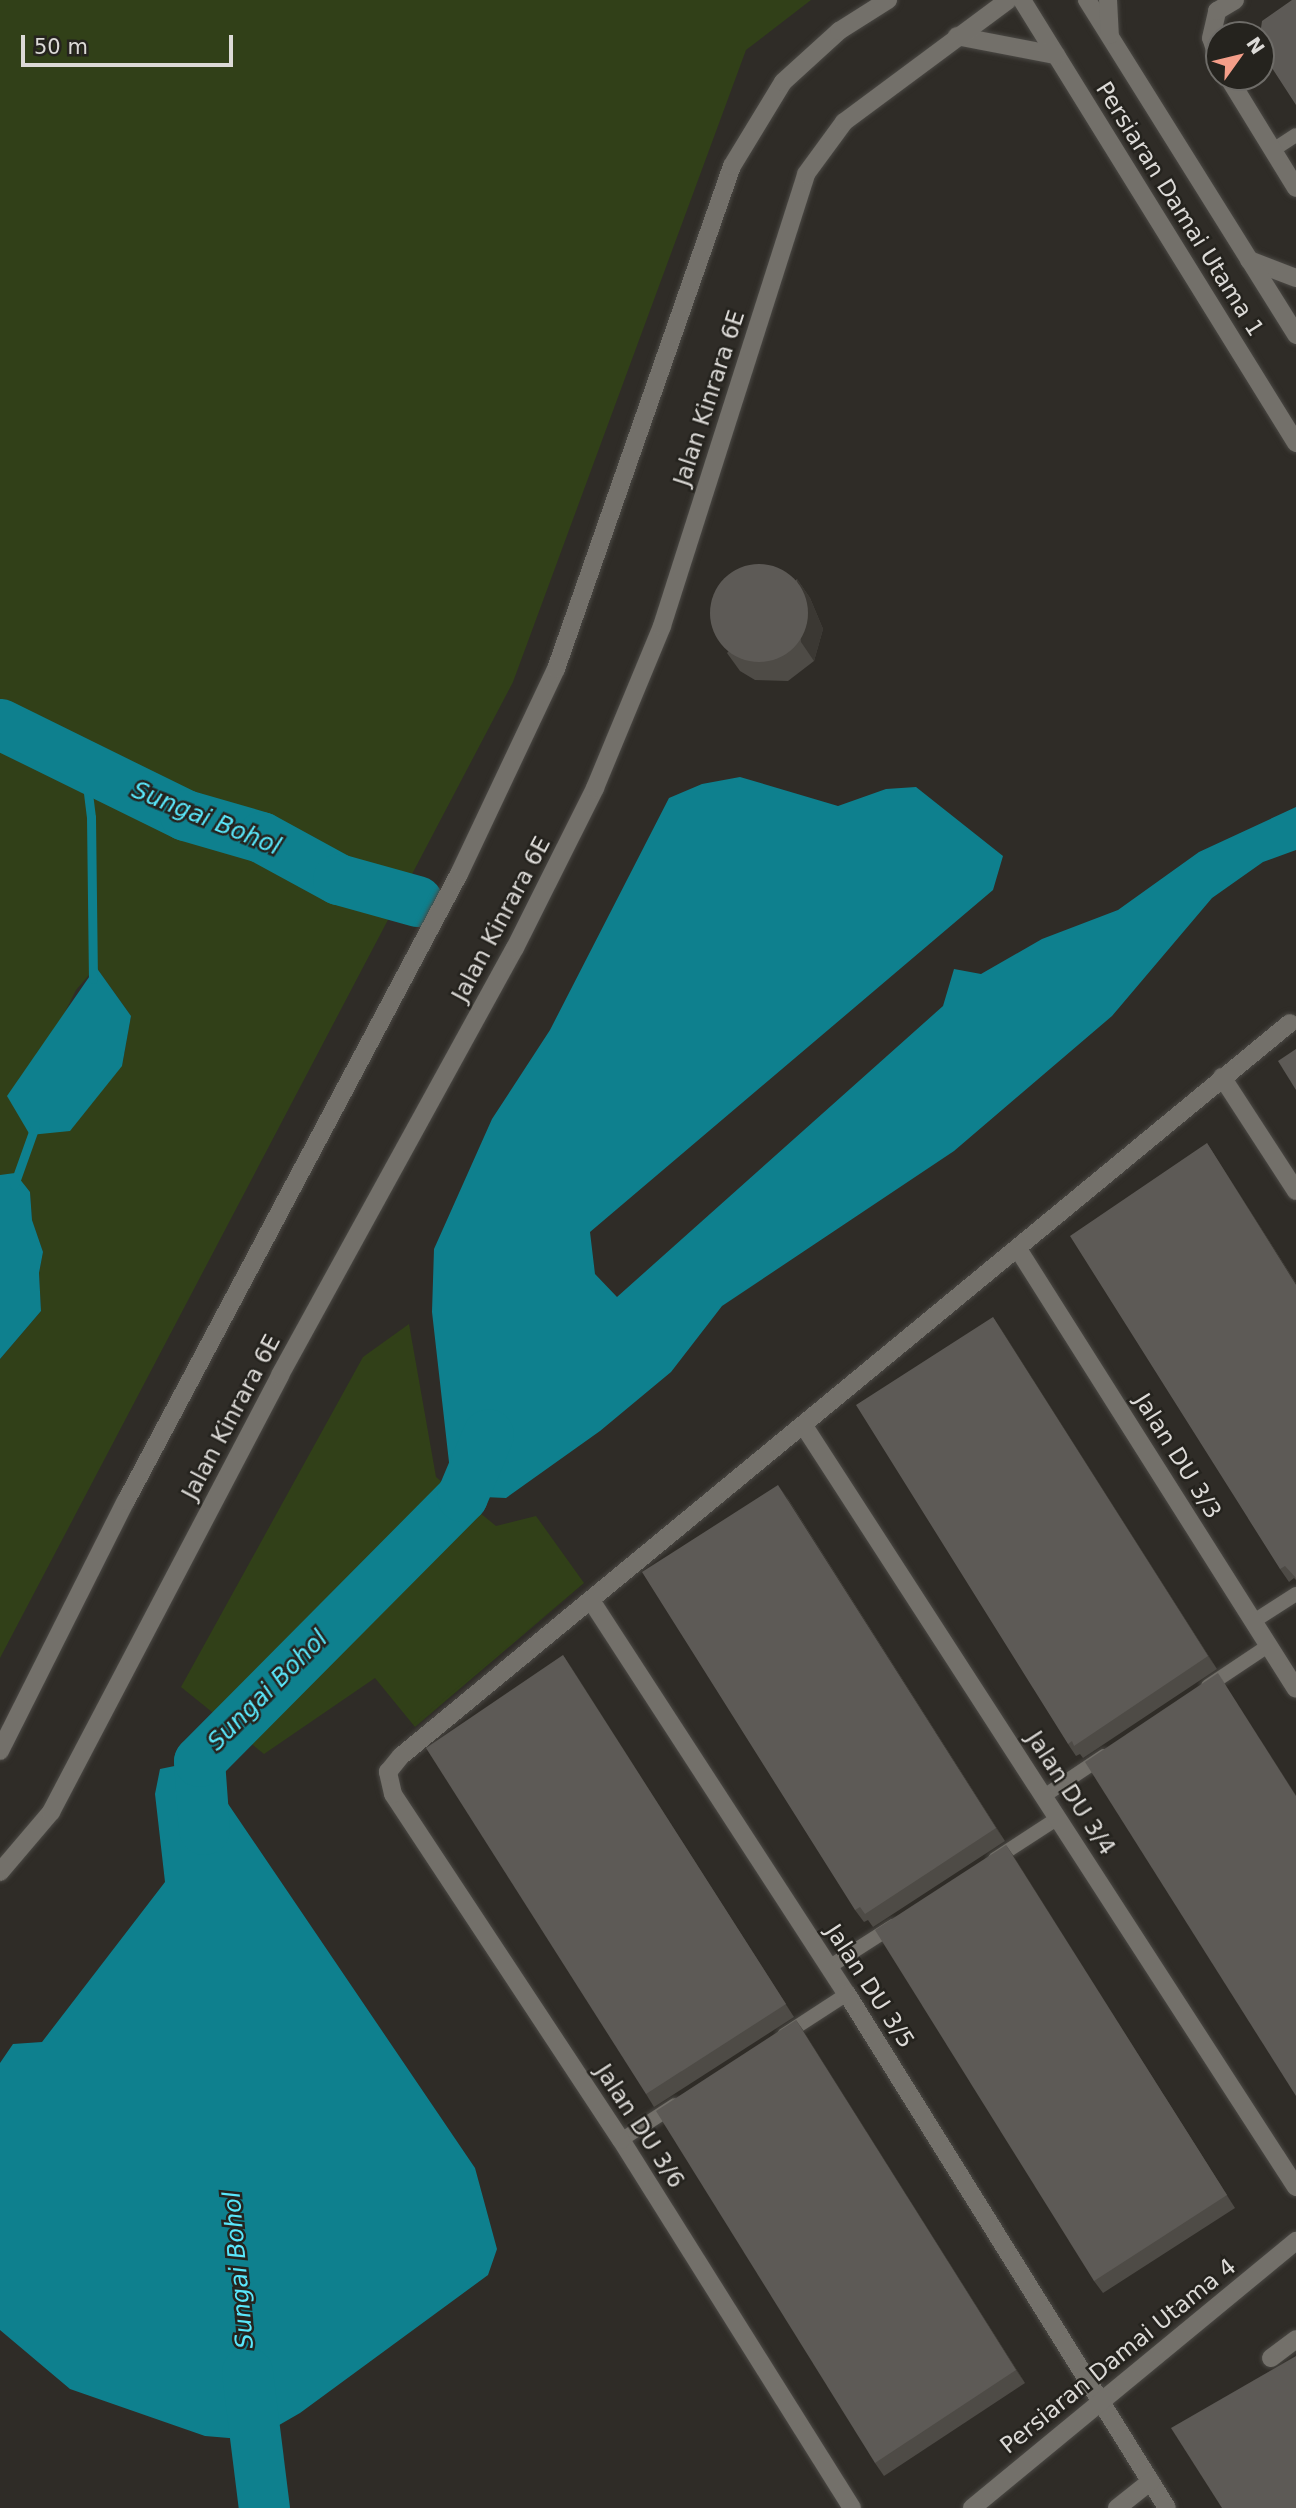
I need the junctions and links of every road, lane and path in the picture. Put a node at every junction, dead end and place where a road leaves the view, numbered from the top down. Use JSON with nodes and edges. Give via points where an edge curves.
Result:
{"nodes":[{"id":1,"x":888,"y":0,"type":"edge"},
{"id":2,"x":1008,"y":0,"type":"edge"},
{"id":3,"x":1022,"y":0,"type":"edge"},
{"id":4,"x":1087,"y":0,"type":"edge"},
{"id":5,"x":1108,"y":0,"type":"edge"},
{"id":6,"x":1235,"y":0,"type":"edge"},
{"id":7,"x":1215,"y":21,"type":"edge"},
{"id":8,"x":957,"y":36,"type":"junction"},
{"id":9,"x":1110,"y":36,"type":"junction"},
{"id":10,"x":1056,"y":55,"type":"junction"},
{"id":11,"x":1237,"y":91,"type":"edge"},
{"id":12,"x":1296,"y":135,"type":"edge"},
{"id":13,"x":1273,"y":150,"type":"junction"},
{"id":14,"x":1296,"y":188,"type":"edge"},
{"id":15,"x":1249,"y":260,"type":"junction"},
{"id":16,"x":1296,"y":278,"type":"edge"},
{"id":17,"x":1296,"y":335,"type":"edge"},
{"id":18,"x":1296,"y":443,"type":"edge"},
{"id":19,"x":1290,"y":1023,"type":"dead end"},
{"id":20,"x":1222,"y":1077,"type":"junction"},
{"id":21,"x":1296,"y":1191,"type":"edge"},
{"id":22,"x":1018,"y":1249,"type":"junction"},
{"id":23,"x":804,"y":1426,"type":"junction"},
{"id":24,"x":1296,"y":1594,"type":"edge"},
{"id":25,"x":592,"y":1602,"type":"junction"},
{"id":26,"x":1254,"y":1621,"type":"junction"},
{"id":27,"x":1268,"y":1646,"type":"junction"},
{"id":28,"x":1296,"y":1689,"type":"edge"},
{"id":29,"x":1189,"y":1699,"type":"edge"},
{"id":30,"x":1122,"y":1744,"type":"edge"},
{"id":31,"x":0,"y":1751,"type":"edge"},
{"id":32,"x":1044,"y":1796,"type":"junction"},
{"id":33,"x":1058,"y":1818,"type":"junction"},
{"id":34,"x":978,"y":1870,"type":"edge"},
{"id":35,"x":0,"y":1872,"type":"edge"},
{"id":36,"x":909,"y":1915,"type":"edge"},
{"id":37,"x":829,"y":1968,"type":"junction"},
{"id":38,"x":847,"y":1994,"type":"junction"},
{"id":39,"x":768,"y":2045,"type":"edge"},
{"id":40,"x":688,"y":2096,"type":"edge"},
{"id":41,"x":621,"y":2140,"type":"junction"},
{"id":42,"x":1296,"y":2187,"type":"edge"},
{"id":43,"x":1296,"y":2241,"type":"edge"},
{"id":44,"x":1296,"y":2339,"type":"edge"},
{"id":45,"x":1271,"y":2358,"type":"dead end"},
{"id":46,"x":1103,"y":2400,"type":"junction"},
{"id":47,"x":1151,"y":2481,"type":"junction"},
{"id":48,"x":852,"y":2508,"type":"edge"},
{"id":49,"x":972,"y":2508,"type":"edge"},
{"id":50,"x":1117,"y":2508,"type":"edge"},
{"id":51,"x":1167,"y":2508,"type":"edge"}],
"edges":[{"from":1,"to":31,"type":"street","via":[[839,32],[783,82],[732,166],[550,681],[459,874],[126,1501]]},
{"from":2,"to":8,"type":"street","name":"Jalan Kinrara 6E"},
{"from":3,"to":10,"type":"street","name":"Persiaran Damai Utama 1"},
{"from":4,"to":9,"type":"street","name":"Persiaran Damai Utama 1"},
{"from":5,"to":9,"type":"street"},
{"from":6,"to":7,"type":"street","via":[[1217,11]]},
{"from":8,"to":10,"type":"street","via":[[983,37]]},
{"from":8,"to":35,"type":"street","name":"Jalan Kinrara 6E","via":[[844,122],[806,174],[662,626],[595,788],[515,948],[280,1375],[51,1812]]},
{"from":9,"to":15,"type":"street","name":"Persiaran Damai Utama 1"},
{"from":10,"to":18,"type":"street","name":"Persiaran Damai Utama 1"},
{"from":11,"to":13,"type":"street"},
{"from":12,"to":13,"type":"lane"},
{"from":13,"to":14,"type":"street"},
{"from":15,"to":16,"type":"street"},
{"from":15,"to":17,"type":"street","name":"Persiaran Damai Utama 1"},
{"from":19,"to":20,"type":"street"},
{"from":20,"to":21,"type":"street"},
{"from":20,"to":22,"type":"street"},
{"from":22,"to":23,"type":"street"},
{"from":22,"to":26,"type":"street","name":"Jalan DU 3/3"},
{"from":23,"to":25,"type":"street"},
{"from":23,"to":32,"type":"street","name":"Jalan DU 3/4"},
{"from":24,"to":26,"type":"lane"},
{"from":25,"to":37,"type":"street","name":"Jalan DU 3/5"},
{"from":25,"to":41,"type":"street","name":"Jalan DU 3/6","via":[[401,1756],[388,1772],[393,1794]]},
{"from":26,"to":27,"type":"street","name":"Jalan DU 3/3"},
{"from":27,"to":28,"type":"street","name":"Jalan DU 3/3"},
{"from":27,"to":29,"type":"lane"},
{"from":30,"to":32,"type":"lane"},
{"from":32,"to":33,"type":"street","name":"Jalan DU 3/4"},
{"from":33,"to":34,"type":"lane"},
{"from":33,"to":42,"type":"street","name":"Jalan DU 3/4"},
{"from":36,"to":37,"type":"lane"},
{"from":37,"to":38,"type":"street","name":"Jalan DU 3/5"},
{"from":38,"to":39,"type":"lane"},
{"from":38,"to":46,"type":"street","name":"Jalan DU 3/5"},
{"from":40,"to":41,"type":"lane"},
{"from":41,"to":48,"type":"street","name":"Jalan DU 3/6"},
{"from":43,"to":46,"type":"street","name":"Persiaran Damai Utama 4"},
{"from":44,"to":45,"type":"street"},
{"from":46,"to":47,"type":"street","name":"Jalan DU 3/5"},
{"from":46,"to":49,"type":"street","name":"Persiaran Damai Utama 4"},
{"from":47,"to":50,"type":"street"},
{"from":47,"to":51,"type":"street","name":"Jalan DU 3/5"}]}
